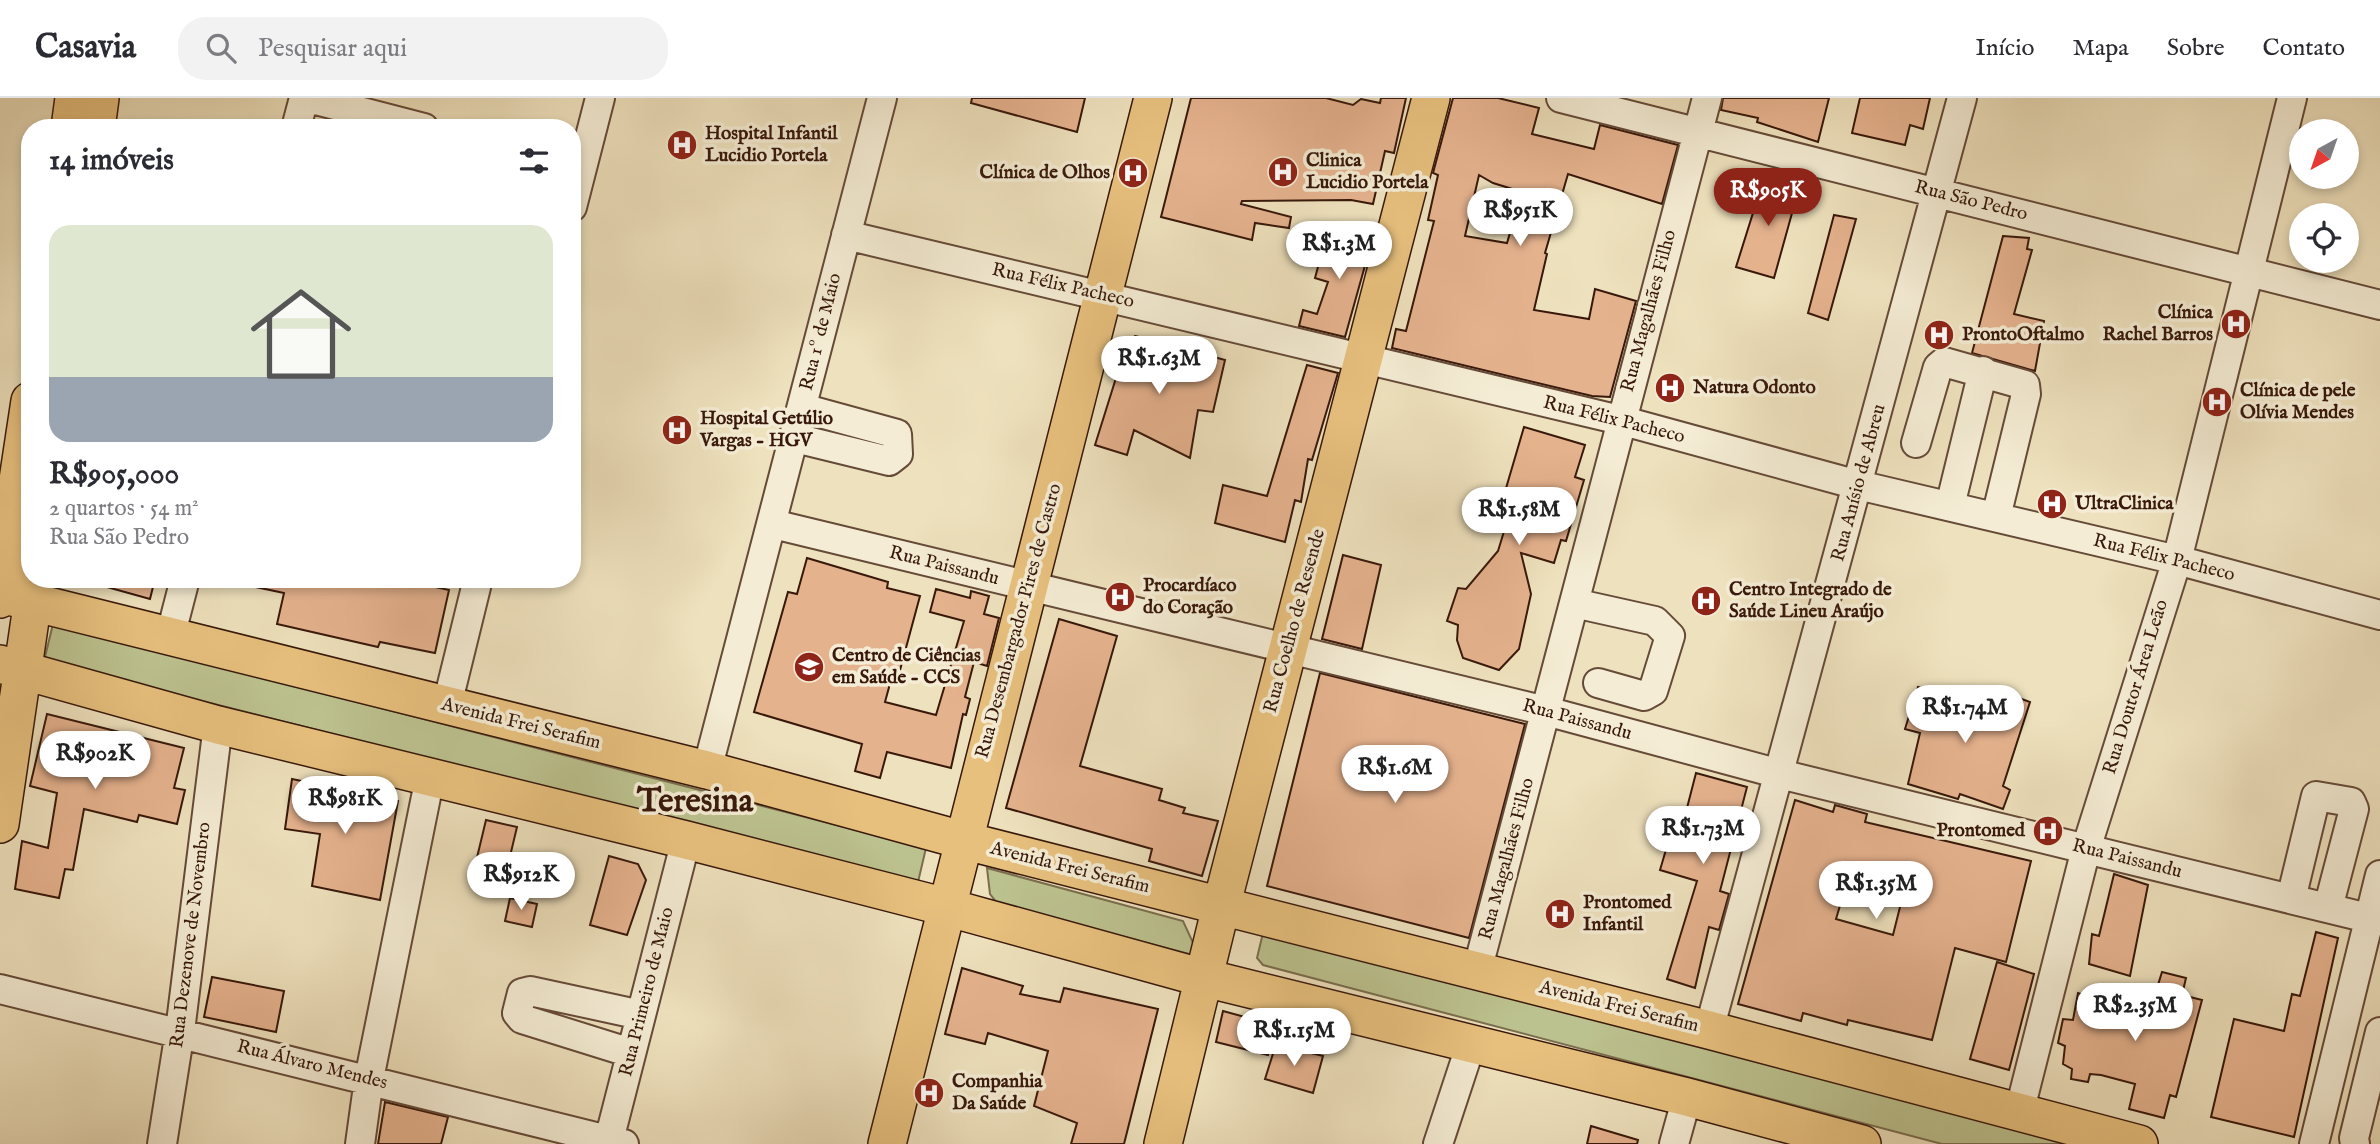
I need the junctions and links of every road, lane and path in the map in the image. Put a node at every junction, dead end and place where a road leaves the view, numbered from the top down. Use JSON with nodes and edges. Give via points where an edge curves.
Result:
{"nodes":[{"id":1,"x":74,"y":98,"type":"edge"},
{"id":2,"x":100,"y":98,"type":"edge"},
{"id":3,"x":306,"y":98,"type":"edge"},
{"id":4,"x":600,"y":98,"type":"edge"},
{"id":5,"x":882,"y":98,"type":"edge"},
{"id":6,"x":1153,"y":98,"type":"edge"},
{"id":7,"x":1431,"y":98,"type":"edge"},
{"id":8,"x":1561,"y":98,"type":"edge"},
{"id":9,"x":1707,"y":98,"type":"edge"},
{"id":10,"x":1962,"y":98,"type":"edge"},
{"id":11,"x":2292,"y":98,"type":"edge"},
{"id":12,"x":412,"y":116,"type":"edge"},
{"id":13,"x":70,"y":119,"type":"edge"},
{"id":14,"x":97,"y":119,"type":"edge"},
{"id":15,"x":299,"y":119,"type":"edge"},
{"id":16,"x":1698,"y":131,"type":"junction"},
{"id":17,"x":581,"y":155,"type":"edge"},
{"id":18,"x":1938,"y":193,"type":"junction"},
{"id":19,"x":846,"y":235,"type":"junction"},
{"id":20,"x":2249,"y":270,"type":"junction"},
{"id":21,"x":1101,"y":294,"type":"junction"},
{"id":22,"x":2380,"y":305,"type":"edge"},
{"id":23,"x":1363,"y":361,"type":"junction"},
{"id":24,"x":1983,"y":371,"type":"junction"},
{"id":25,"x":802,"y":408,"type":"junction"},
{"id":26,"x":1620,"y":420,"type":"junction"},
{"id":27,"x":794,"y":438,"type":"junction"},
{"id":28,"x":1916,"y":443,"type":"dead end"},
{"id":29,"x":1858,"y":485,"type":"junction"},
{"id":30,"x":1950,"y":506,"type":"junction"},
{"id":31,"x":21,"y":510,"type":"edge"},
{"id":32,"x":1996,"y":517,"type":"junction"},
{"id":33,"x":773,"y":524,"type":"junction"},
{"id":34,"x":2176,"y":560,"type":"junction"},
{"id":35,"x":183,"y":588,"type":"edge"},
{"id":36,"x":476,"y":588,"type":"edge"},
{"id":37,"x":1029,"y":588,"type":"junction"},
{"id":38,"x":14,"y":594,"type":"edge"},
{"id":39,"x":1574,"y":603,"type":"junction"},
{"id":40,"x":2380,"y":615,"type":"edge"},
{"id":41,"x":170,"y":637,"type":"junction"},
{"id":42,"x":1288,"y":648,"type":"junction"},
{"id":43,"x":12,"y":667,"type":"edge"},
{"id":44,"x":1598,"y":683,"type":"dead end"},
{"id":45,"x":447,"y":705,"type":"junction"},
{"id":46,"x":1546,"y":711,"type":"junction"},
{"id":47,"x":218,"y":725,"type":"junction"},
{"id":48,"x":707,"y":770,"type":"junction"},
{"id":49,"x":1780,"y":774,"type":"junction"},
{"id":50,"x":430,"y":777,"type":"junction"},
{"id":51,"x":0,"y":824,"type":"edge"},
{"id":52,"x":686,"y":840,"type":"junction"},
{"id":53,"x":962,"y":840,"type":"junction"},
{"id":54,"x":2086,"y":849,"type":"junction"},
{"id":55,"x":2380,"y":875,"type":"edge"},
{"id":56,"x":2291,"y":899,"type":"junction"},
{"id":57,"x":946,"y":907,"type":"junction"},
{"id":58,"x":1221,"y":907,"type":"junction"},
{"id":59,"x":2328,"y":908,"type":"junction"},
{"id":60,"x":2374,"y":920,"type":"edge"},
{"id":61,"x":1477,"y":971,"type":"junction"},
{"id":62,"x":1203,"y":978,"type":"junction"},
{"id":63,"x":0,"y":989,"type":"edge"},
{"id":64,"x":641,"y":1016,"type":"junction"},
{"id":65,"x":1709,"y":1030,"type":"junction"},
{"id":66,"x":180,"y":1031,"type":"junction"},
{"id":67,"x":2380,"y":1032,"type":"edge"},
{"id":68,"x":1471,"y":1044,"type":"junction"},
{"id":69,"x":631,"y":1053,"type":"junction"},
{"id":70,"x":369,"y":1079,"type":"junction"},
{"id":71,"x":1687,"y":1097,"type":"junction"},
{"id":72,"x":2019,"y":1113,"type":"junction"},
{"id":73,"x":614,"y":1143,"type":"edge"},
{"id":74,"x":162,"y":1144,"type":"edge"},
{"id":75,"x":360,"y":1144,"type":"edge"},
{"id":76,"x":887,"y":1144,"type":"edge"},
{"id":77,"x":1163,"y":1144,"type":"edge"},
{"id":78,"x":1438,"y":1144,"type":"edge"},
{"id":79,"x":1674,"y":1144,"type":"edge"},
{"id":80,"x":1862,"y":1144,"type":"edge"},
{"id":81,"x":2139,"y":1144,"type":"edge"},
{"id":82,"x":2314,"y":1144,"type":"edge"},
{"id":83,"x":2355,"y":1144,"type":"edge"}],
"edges":[{"from":1,"to":13,"type":"main road"},
{"from":2,"to":14,"type":"main road"},
{"from":3,"to":12,"type":"street"},
{"from":3,"to":15,"type":"street"},
{"from":4,"to":17,"type":"street"},
{"from":5,"to":19,"type":"street","name":"Rua 1º de Maio"},
{"from":6,"to":21,"type":"main road","name":"Rua Desembargador Pires de Castro"},
{"from":7,"to":23,"type":"main road","name":"Rua Coelho de Resende"},
{"from":8,"to":16,"type":"street","name":"Rua São Pedro"},
{"from":9,"to":16,"type":"street","name":"Rua Magalhães Filho"},
{"from":10,"to":18,"type":"street","name":"Rua Anísio de Abreu"},
{"from":11,"to":20,"type":"street","name":"Rua Doutor Área Leão"},
{"from":16,"to":18,"type":"street","name":"Rua São Pedro"},
{"from":16,"to":26,"type":"street","name":"Rua Magalhães Filho"},
{"from":18,"to":20,"type":"street","name":"Rua São Pedro"},
{"from":18,"to":29,"type":"street","name":"Rua Anísio de Abreu"},
{"from":19,"to":21,"type":"street","name":"Rua Félix Pacheco"},
{"from":19,"to":25,"type":"street","name":"Rua 1º de Maio"},
{"from":20,"to":22,"type":"street","name":"Rua São Pedro"},
{"from":20,"to":34,"type":"street","name":"Rua Doutor Área Leão"},
{"from":21,"to":23,"type":"street","name":"Rua Félix Pacheco"},
{"from":21,"to":37,"type":"main road","name":"Rua Desembargador Pires de Castro"},
{"from":23,"to":26,"type":"street","name":"Rua Félix Pacheco"},
{"from":23,"to":42,"type":"main road","name":"Rua Coelho de Resende"},
{"from":24,"to":28,"type":"street","via":[[1951,362],[1938,367]]},
{"from":24,"to":30,"type":"street"},
{"from":24,"to":32,"type":"street","via":[[2025,385],[2026,394]]},
{"from":25,"to":27,"type":"street","name":"Rua 1º de Maio"},
{"from":25,"to":27,"type":"street","via":[[897,434],[898,454],[888,461]]},
{"from":26,"to":29,"type":"street","name":"Rua Félix Pacheco"},
{"from":26,"to":39,"type":"street","name":"Rua Magalhães Filho"},
{"from":27,"to":33,"type":"street","name":"Rua 1º de Maio"},
{"from":29,"to":30,"type":"street","name":"Rua Félix Pacheco"},
{"from":29,"to":49,"type":"street","name":"Rua Anísio de Abreu"},
{"from":30,"to":32,"type":"street","name":"Rua Félix Pacheco"},
{"from":31,"to":38,"type":"main road"},
{"from":32,"to":34,"type":"street","name":"Rua Félix Pacheco"},
{"from":33,"to":37,"type":"street","name":"Rua Paissandu"},
{"from":33,"to":48,"type":"street","name":"Rua 1º de Maio"},
{"from":34,"to":40,"type":"street","name":"Rua Félix Pacheco"},
{"from":34,"to":54,"type":"street","name":"Rua Doutor Área Leão"},
{"from":35,"to":41,"type":"street"},
{"from":36,"to":45,"type":"street"},
{"from":37,"to":42,"type":"street","name":"Rua Paissandu"},
{"from":37,"to":53,"type":"main road","name":"Rua Desembargador Pires de Castro"},
{"from":38,"to":41,"type":"main road","name":"Avenida Frei Serafim"},
{"from":38,"to":43,"type":"main road"},
{"from":39,"to":44,"type":"street","via":[[1655,621],[1670,636],[1653,691],[1644,696]]},
{"from":39,"to":46,"type":"street","name":"Rua Magalhães Filho"},
{"from":41,"to":45,"type":"main road","name":"Avenida Frei Serafim"},
{"from":42,"to":46,"type":"street","name":"Rua Paissandu"},
{"from":42,"to":58,"type":"main road","name":"Rua Coelho de Resende"},
{"from":43,"to":47,"type":"main road"},
{"from":43,"to":51,"type":"main road"},
{"from":45,"to":48,"type":"main road","name":"Avenida Frei Serafim"},
{"from":46,"to":49,"type":"street","name":"Rua Paissandu"},
{"from":46,"to":61,"type":"street","name":"Rua Magalhães Filho"},
{"from":47,"to":50,"type":"main road"},
{"from":47,"to":66,"type":"street","name":"Rua Dezenove de Novembro"},
{"from":48,"to":53,"type":"main road","name":"Avenida Frei Serafim"},
{"from":49,"to":54,"type":"street","name":"Rua Paissandu"},
{"from":49,"to":65,"type":"street","name":"Rua Anísio de Abreu"},
{"from":50,"to":52,"type":"main road"},
{"from":50,"to":70,"type":"street"},
{"from":52,"to":57,"type":"main road"},
{"from":52,"to":64,"type":"street","name":"Rua Primeiro de Maio"},
{"from":53,"to":57,"type":"main road","name":"Rua Desembargador Pires de Castro"},
{"from":53,"to":58,"type":"main road","name":"Avenida Frei Serafim"},
{"from":54,"to":56,"type":"street","name":"Rua Paissandu"},
{"from":54,"to":72,"type":"street","name":"Rua Doutor Área Leão"},
{"from":55,"to":60,"type":"street"},
{"from":56,"to":59,"type":"street","name":"Rua Paissandu"},
{"from":56,"to":59,"type":"street","via":[[2316,796],[2351,802],[2354,809]]},
{"from":57,"to":62,"type":"main road"},
{"from":57,"to":76,"type":"main road","name":"Rua Desembargador Pires de Castro"},
{"from":58,"to":61,"type":"main road","name":"Avenida Frei Serafim"},
{"from":58,"to":62,"type":"main road","name":"Rua Coelho de Resende"},
{"from":59,"to":60,"type":"street","name":"Rua Paissandu"},
{"from":60,"to":82,"type":"street"},
{"from":61,"to":65,"type":"main road","name":"Avenida Frei Serafim"},
{"from":62,"to":68,"type":"main road"},
{"from":62,"to":77,"type":"main road","name":"Rua Coelho de Resende"},
{"from":63,"to":66,"type":"street","name":"Rua Álvaro Mendes"},
{"from":64,"to":69,"type":"street","name":"Rua Primeiro de Maio"},
{"from":64,"to":69,"type":"street","via":[[530,991],[519,998],[517,1013],[522,1019]]},
{"from":65,"to":72,"type":"main road","name":"Avenida Frei Serafim"},
{"from":66,"to":70,"type":"street","name":"Rua Álvaro Mendes"},
{"from":66,"to":74,"type":"street","name":"Rua Dezenove de Novembro"},
{"from":67,"to":83,"type":"street"},
{"from":68,"to":71,"type":"main road"},
{"from":68,"to":78,"type":"street"},
{"from":69,"to":73,"type":"street","name":"Rua Primeiro de Maio"},
{"from":70,"to":73,"type":"street","name":"Rua Álvaro Mendes"},
{"from":70,"to":75,"type":"street"},
{"from":71,"to":79,"type":"street"},
{"from":71,"to":80,"type":"main road"},
{"from":72,"to":81,"type":"main road","name":"Avenida Frei Serafim"}]}
